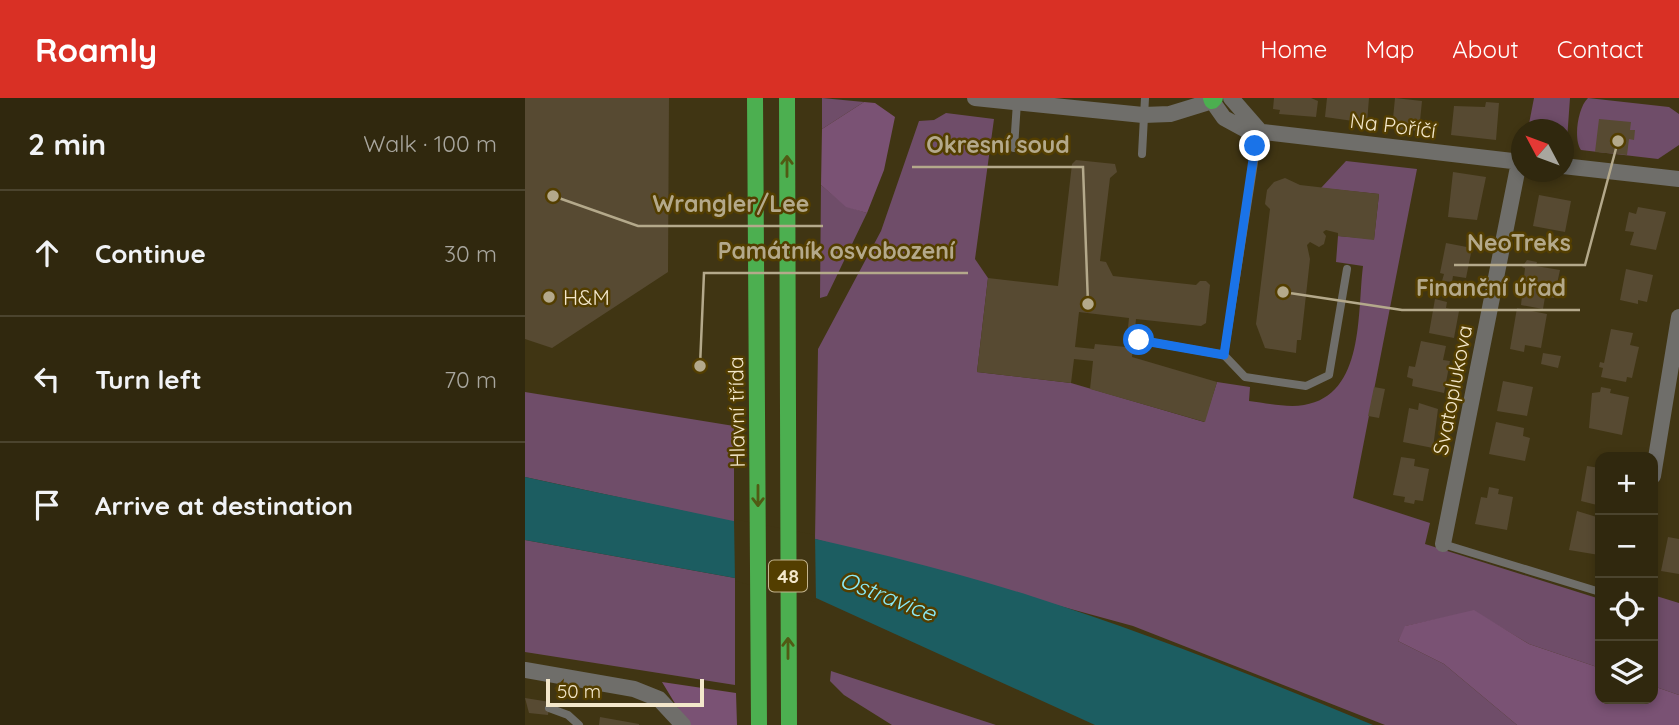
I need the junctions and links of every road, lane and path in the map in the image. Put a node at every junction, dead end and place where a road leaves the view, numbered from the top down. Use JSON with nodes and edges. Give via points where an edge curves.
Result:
{"nodes":[{"id":1,"x":745,"y":98,"type":"edge"},
{"id":2,"x":755,"y":98,"type":"edge"},
{"id":3,"x":787,"y":98,"type":"edge"},
{"id":4,"x":803,"y":98,"type":"edge"},
{"id":5,"x":975,"y":98,"type":"edge"},
{"id":6,"x":1145,"y":98,"type":"edge"},
{"id":7,"x":1231,"y":98,"type":"edge"},
{"id":8,"x":1213,"y":99,"type":"edge"},
{"id":9,"x":1017,"y":102,"type":"junction"},
{"id":10,"x":1049,"y":102,"type":"edge"},
{"id":11,"x":1143,"y":115,"type":"junction"},
{"id":12,"x":1259,"y":130,"type":"junction"},
{"id":13,"x":1014,"y":148,"type":"dead end"},
{"id":14,"x":1142,"y":154,"type":"dead end"},
{"id":15,"x":1511,"y":161,"type":"edge"},
{"id":16,"x":1574,"y":167,"type":"edge"},
{"id":17,"x":1679,"y":179,"type":"edge"},
{"id":18,"x":1516,"y":182,"type":"edge"},
{"id":19,"x":1347,"y":269,"type":"dead end"},
{"id":20,"x":750,"y":306,"type":"junction"},
{"id":21,"x":792,"y":308,"type":"junction"},
{"id":22,"x":1679,"y":317,"type":"edge"},
{"id":23,"x":1139,"y":340,"type":"dead end"},
{"id":24,"x":1224,"y":355,"type":"junction"},
{"id":25,"x":1657,"y":452,"type":"edge"},
{"id":26,"x":1443,"y":544,"type":"joint"},
{"id":27,"x":1595,"y":590,"type":"edge"},
{"id":28,"x":525,"y":670,"type":"edge"},
{"id":29,"x":549,"y":708,"type":"dead end"},
{"id":30,"x":789,"y":721,"type":"edge"},
{"id":31,"x":579,"y":725,"type":"edge"},
{"id":32,"x":683,"y":725,"type":"edge"},
{"id":33,"x":759,"y":725,"type":"edge"}],
"edges":[{"from":1,"to":20,"type":"main road","number":"48"},
{"from":2,"to":20,"type":"main road","name":"Hlavní třída","number":"48"},
{"from":21,"to":3,"type":"main road","number":"48","one_way":true},
{"from":4,"to":21,"type":"main road","number":"48","via":[[803,230]]},
{"from":5,"to":9,"type":"street","name":"Na Poříčí"},
{"from":6,"to":11,"type":"lane"},
{"from":7,"to":12,"type":"street"},
{"from":8,"to":11,"type":"street","name":"Na Poříčí","via":[[1170,114]]},
{"from":8,"to":12,"type":"street","name":"Na Poříčí","via":[[1224,118]]},
{"from":9,"to":10,"type":"street","name":"Na Poříčí"},
{"from":9,"to":13,"type":"lane"},
{"from":10,"to":11,"type":"street","name":"Na Poříčí"},
{"from":11,"to":14,"type":"lane"},
{"from":12,"to":15,"type":"street","name":"Na Poříčí"},
{"from":12,"to":24,"type":"lane"},
{"from":16,"to":17,"type":"street"},
{"from":18,"to":26,"type":"street","name":"Svatoplukova"},
{"from":19,"to":24,"type":"lane","via":[[1329,375],[1306,386],[1245,377]]},
{"from":20,"to":33,"type":"main road","name":"Hlavní třída","number":"48","one_way":true,"via":[[758,428]]},
{"from":30,"to":21,"type":"main road","number":"48","one_way":true},
{"from":22,"to":25,"type":"street"},
{"from":23,"to":24,"type":"lane"},
{"from":26,"to":27,"type":"lane"},
{"from":28,"to":32,"type":"street","via":[[634,690],[659,699]]},
{"from":29,"to":31,"type":"lane"}]}
